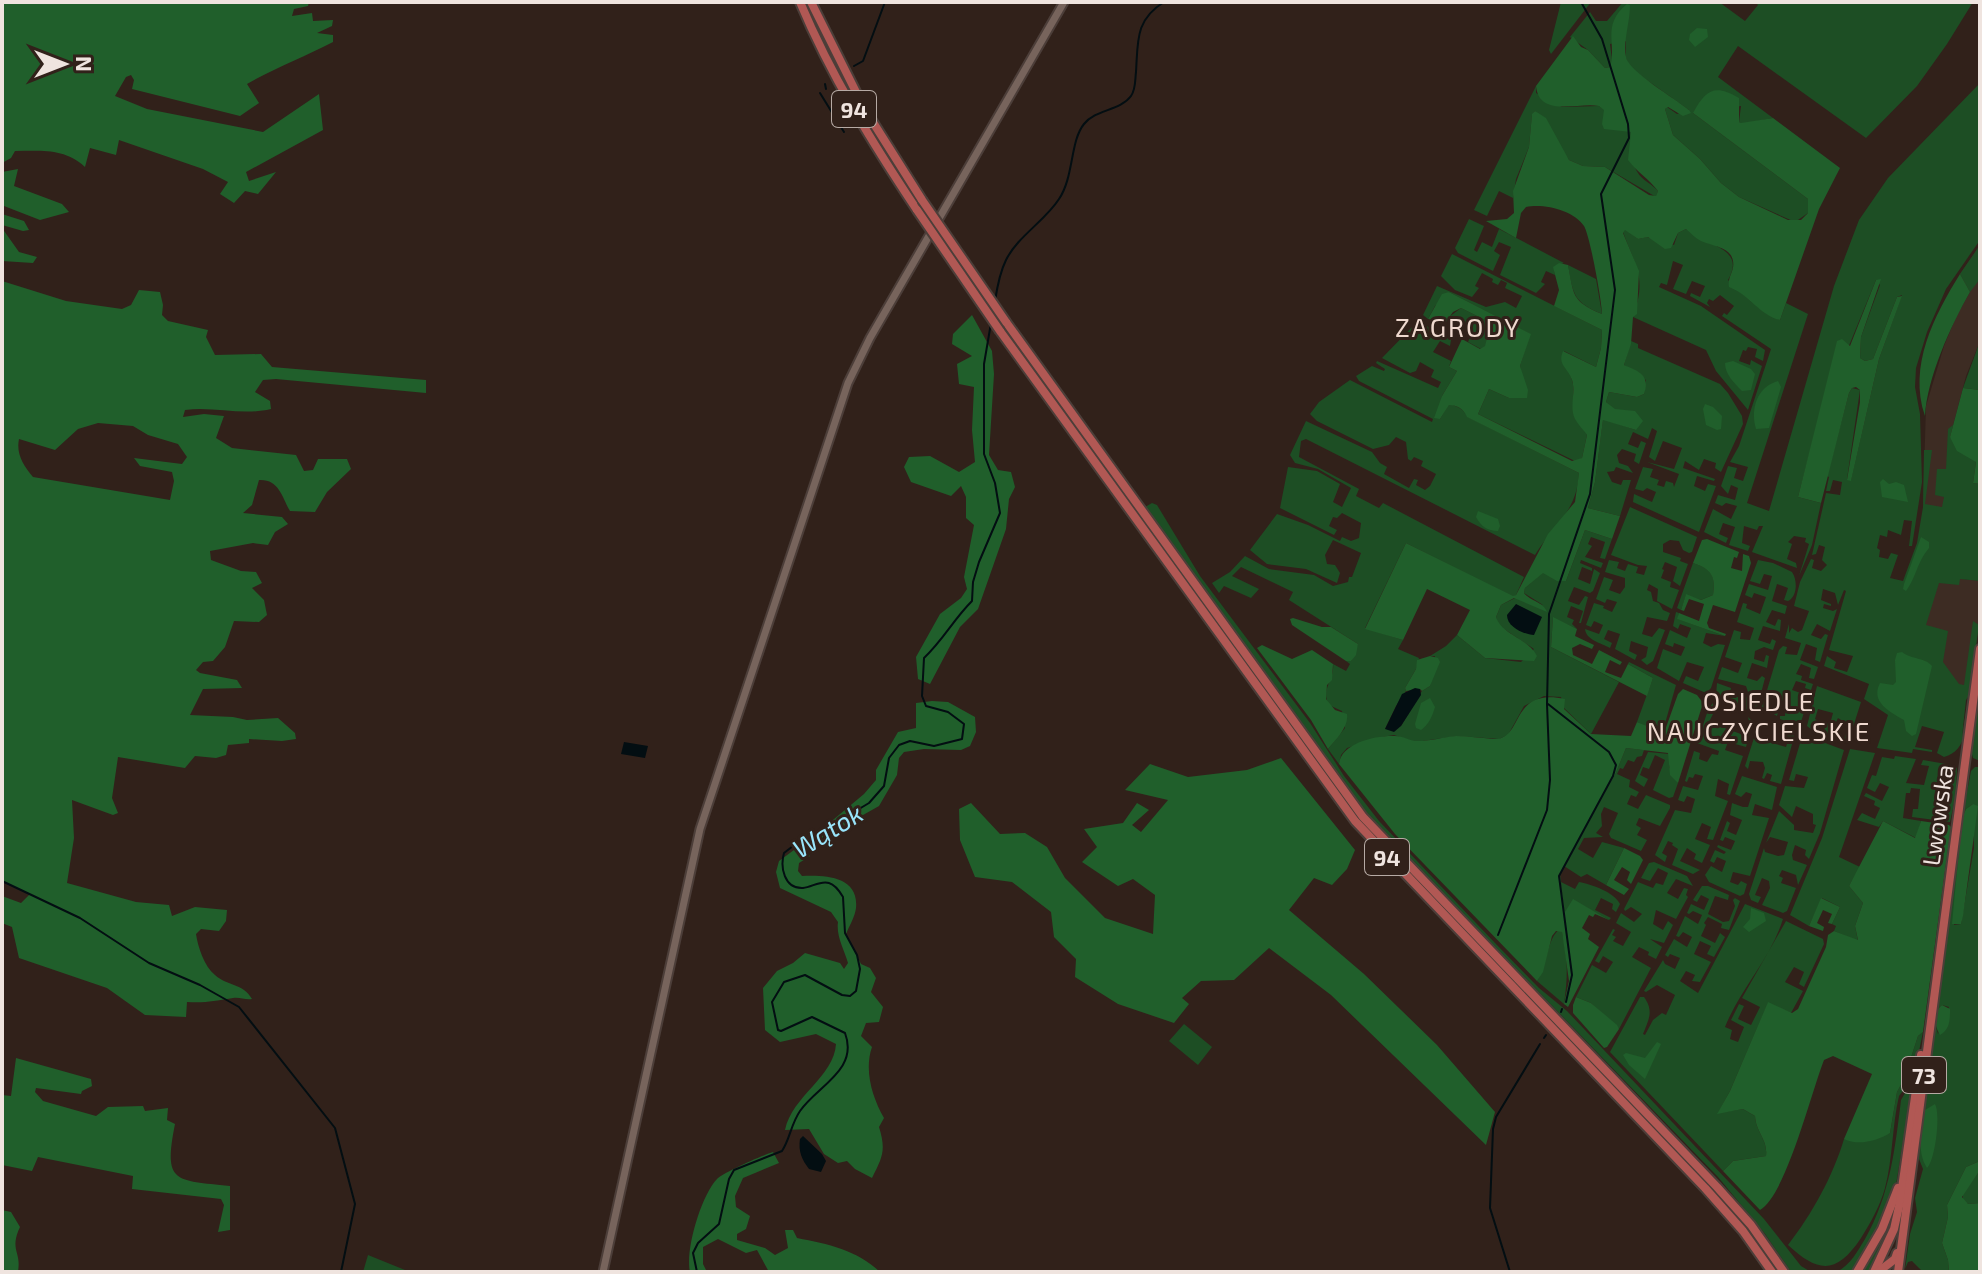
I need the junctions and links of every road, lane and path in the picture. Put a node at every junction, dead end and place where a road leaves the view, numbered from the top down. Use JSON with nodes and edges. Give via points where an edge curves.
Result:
{"nodes":[{"id":1,"x":800,"y":2,"type":"edge"},
{"id":2,"x":811,"y":2,"type":"edge"},
{"id":3,"x":1064,"y":2,"type":"edge"},
{"id":4,"x":1127,"y":501,"type":"junction"},
{"id":5,"x":1980,"y":649,"type":"edge"},
{"id":6,"x":1934,"y":988,"type":"junction"},
{"id":7,"x":1905,"y":1160,"type":"junction"},
{"id":8,"x":1902,"y":1237,"type":"junction"},
{"id":9,"x":603,"y":1272,"type":"edge"},
{"id":10,"x":1772,"y":1272,"type":"edge"},
{"id":11,"x":1786,"y":1272,"type":"edge"},
{"id":12,"x":1857,"y":1272,"type":"edge"},
{"id":13,"x":1876,"y":1272,"type":"edge"},
{"id":14,"x":1898,"y":1272,"type":"edge"}],
"edges":[{"from":1,"to":4,"type":"main road","number":"94","bridge":true,"via":[[855,111],[917,210]]},
{"from":2,"to":4,"type":"main road","number":"94","bridge":true,"via":[[864,108],[922,200]]},
{"from":3,"to":9,"type":"street","via":[[848,383],[700,829]]},
{"from":4,"to":10,"type":"main road","number":"94","via":[[1139,526],[1355,821],[1705,1188]]},
{"from":4,"to":11,"type":"main road","number":"94","via":[[1150,524],[1363,817],[1708,1177]]},
{"from":5,"to":6,"type":"main road","name":"Lwowska","number":"73"},
{"from":6,"to":7,"type":"main road","name":"Lwowska","number":"73"},
{"from":6,"to":8,"type":"main road","name":"Lwowska","number":"73"},
{"from":7,"to":12,"type":"main road","via":[[1891,1209]]},
{"from":7,"to":13,"type":"main road","number":"73","via":[[1894,1229]]},
{"from":8,"to":13,"type":"main road","via":[[1895,1259]]},
{"from":8,"to":14,"type":"main road","number":"73"}]}
